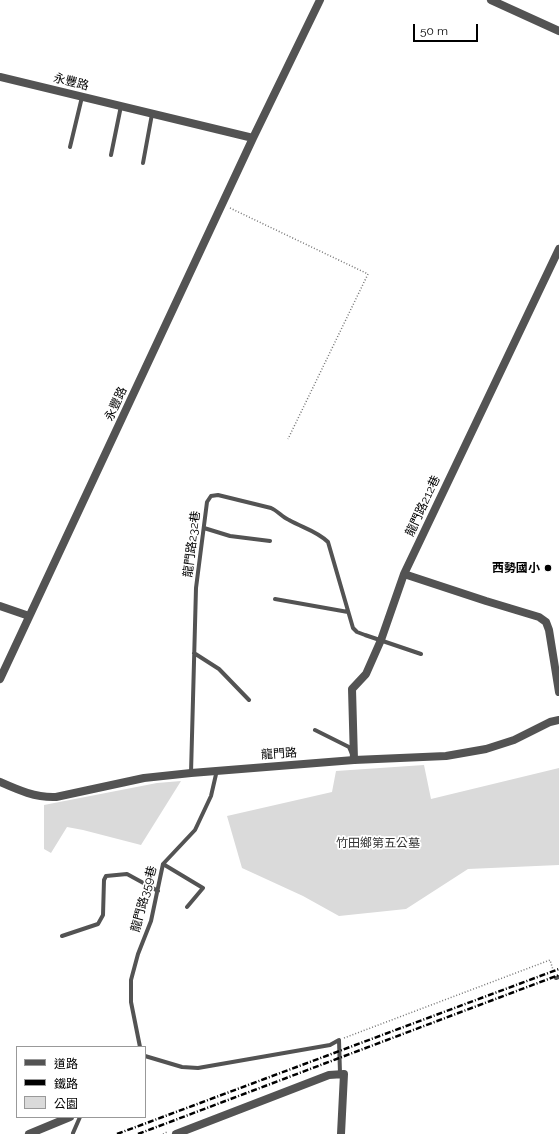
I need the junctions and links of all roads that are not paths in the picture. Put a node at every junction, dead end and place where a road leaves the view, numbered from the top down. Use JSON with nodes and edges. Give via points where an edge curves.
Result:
{"nodes":[{"id":1,"x":320,"y":0,"type":"edge"},
{"id":2,"x":491,"y":0,"type":"edge"},
{"id":3,"x":559,"y":31,"type":"edge"},
{"id":4,"x":0,"y":77,"type":"edge"},
{"id":5,"x":82,"y":96,"type":"junction"},
{"id":6,"x":121,"y":106,"type":"junction"},
{"id":7,"x":152,"y":114,"type":"junction"},
{"id":8,"x":253,"y":138,"type":"junction"},
{"id":9,"x":70,"y":147,"type":"dead end"},
{"id":10,"x":111,"y":155,"type":"dead end"},
{"id":11,"x":143,"y":164,"type":"dead end"},
{"id":12,"x":559,"y":249,"type":"edge"},
{"id":13,"x":204,"y":528,"type":"junction"},
{"id":14,"x":270,"y":541,"type":"dead end"},
{"id":15,"x":404,"y":574,"type":"junction"},
{"id":16,"x":275,"y":599,"type":"dead end"},
{"id":17,"x":0,"y":606,"type":"edge"},
{"id":18,"x":348,"y":612,"type":"junction"},
{"id":19,"x":29,"y":616,"type":"junction"},
{"id":20,"x":381,"y":640,"type":"junction"},
{"id":21,"x":194,"y":653,"type":"junction"},
{"id":22,"x":421,"y":654,"type":"dead end"},
{"id":23,"x":0,"y":679,"type":"edge"},
{"id":24,"x":559,"y":692,"type":"edge"},
{"id":25,"x":249,"y":700,"type":"dead end"},
{"id":26,"x":559,"y":720,"type":"edge"},
{"id":27,"x":316,"y":730,"type":"dead end"},
{"id":28,"x":354,"y":760,"type":"junction"},
{"id":29,"x":217,"y":770,"type":"junction"},
{"id":30,"x":191,"y":773,"type":"junction"},
{"id":31,"x":0,"y":782,"type":"edge"},
{"id":32,"x":163,"y":864,"type":"junction"},
{"id":33,"x":158,"y":891,"type":"junction"},
{"id":34,"x":186,"y":907,"type":"dead end"},
{"id":35,"x":62,"y":936,"type":"dead end"},
{"id":36,"x":140,"y":1046,"type":"edge"},
{"id":37,"x":146,"y":1056,"type":"edge"},
{"id":38,"x":340,"y":1073,"type":"junction"},
{"id":39,"x":68,"y":1118,"type":"edge"},
{"id":40,"x":80,"y":1118,"type":"edge"},
{"id":41,"x":72,"y":1133,"type":"edge"},
{"id":42,"x":173,"y":1133,"type":"edge"},
{"id":43,"x":29,"y":1134,"type":"edge"},
{"id":44,"x":342,"y":1134,"type":"edge"}],
"edges":[{"from":1,"to":8,"type":"street","name":"永豐路"},
{"from":2,"to":3,"type":"street"},
{"from":4,"to":5,"type":"street","name":"永豐路"},
{"from":5,"to":6,"type":"street","name":"永豐路"},
{"from":5,"to":9,"type":"lane"},
{"from":6,"to":7,"type":"street","name":"永豐路"},
{"from":6,"to":10,"type":"lane"},
{"from":7,"to":8,"type":"street","name":"永豐路"},
{"from":7,"to":11,"type":"lane"},
{"from":8,"to":19,"type":"street","name":"永豐路"},
{"from":12,"to":15,"type":"street","name":"龍門路212巷"},
{"from":13,"to":14,"type":"lane","via":[[230,536]]},
{"from":13,"to":18,"type":"lane","name":"龍門路232巷","via":[[207,502],[211,496],[218,495],[271,508],[289,520],[320,534],[328,542]]},
{"from":13,"to":21,"type":"lane","name":"龍門路232巷","via":[[196,588]]},
{"from":15,"to":20,"type":"street","name":"龍門路212巷"},
{"from":15,"to":24,"type":"street","via":[[539,617],[546,622]]},
{"from":16,"to":18,"type":"lane"},
{"from":17,"to":19,"type":"street"},
{"from":18,"to":20,"type":"lane","via":[[353,628],[357,632]]},
{"from":19,"to":23,"type":"street","name":"永豐路"},
{"from":20,"to":22,"type":"lane"},
{"from":20,"to":28,"type":"street","name":"龍門路212巷","via":[[366,674],[352,689]]},
{"from":21,"to":25,"type":"lane","via":[[219,669]]},
{"from":21,"to":30,"type":"lane","name":"龍門路232巷"},
{"from":26,"to":28,"type":"street","name":"龍門路","via":[[486,749],[446,756]]},
{"from":27,"to":28,"type":"lane","via":[[349,748]]},
{"from":28,"to":29,"type":"street","name":"龍門路"},
{"from":29,"to":30,"type":"street","name":"龍門路"},
{"from":29,"to":32,"type":"lane","name":"龍門路359巷","via":[[211,796],[195,830]]},
{"from":30,"to":31,"type":"street","name":"龍門路","via":[[144,778],[44,798]]},
{"from":32,"to":33,"type":"lane","name":"龍門路359巷"},
{"from":32,"to":34,"type":"lane","via":[[203,888]]},
{"from":33,"to":35,"type":"lane","via":[[127,874],[106,876],[103,915],[98,924]]},
{"from":33,"to":36,"type":"lane","name":"龍門路359巷","via":[[151,921],[131,980],[131,1002]]},
{"from":37,"to":38,"type":"lane","via":[[182,1067],[198,1068],[330,1045],[339,1040]]},
{"from":38,"to":42,"type":"street"},
{"from":38,"to":44,"type":"street","via":[[344,1074]]},
{"from":39,"to":43,"type":"street"},
{"from":40,"to":41,"type":"lane"}]}
